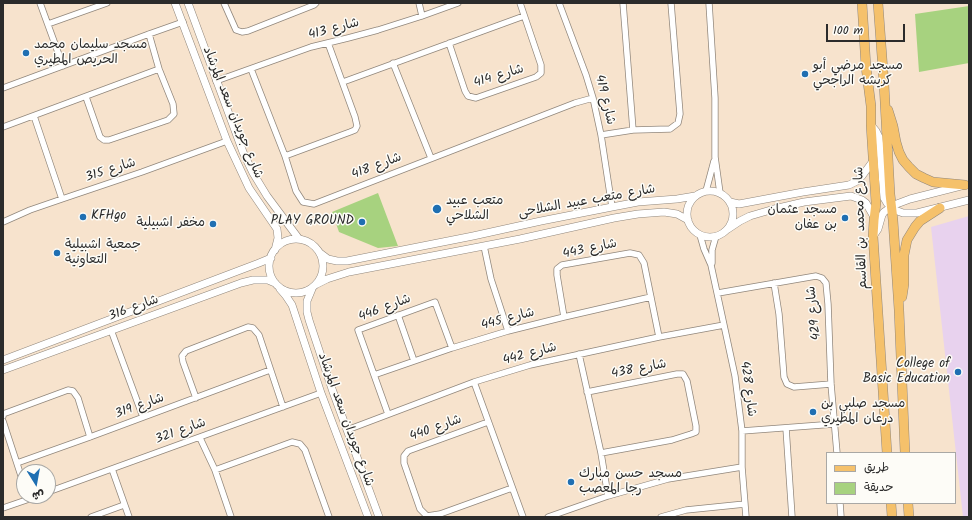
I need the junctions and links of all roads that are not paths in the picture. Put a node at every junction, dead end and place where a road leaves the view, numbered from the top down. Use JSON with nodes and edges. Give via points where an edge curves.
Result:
{"nodes":[{"id":1,"x":40,"y":3,"type":"edge"},
{"id":2,"x":107,"y":3,"type":"edge"},
{"id":3,"x":175,"y":3,"type":"edge"},
{"id":4,"x":188,"y":3,"type":"edge"},
{"id":5,"x":224,"y":3,"type":"edge"},
{"id":6,"x":316,"y":3,"type":"edge"},
{"id":7,"x":419,"y":3,"type":"edge"},
{"id":8,"x":458,"y":3,"type":"edge"},
{"id":9,"x":520,"y":3,"type":"edge"},
{"id":10,"x":559,"y":3,"type":"edge"},
{"id":11,"x":623,"y":3,"type":"edge"},
{"id":12,"x":671,"y":3,"type":"edge"},
{"id":13,"x":709,"y":3,"type":"edge"},
{"id":14,"x":862,"y":3,"type":"edge"},
{"id":15,"x":878,"y":3,"type":"edge"},
{"id":16,"x":422,"y":16,"type":"junction"},
{"id":17,"x":524,"y":16,"type":"junction"},
{"id":18,"x":182,"y":22,"type":"junction"},
{"id":19,"x":48,"y":24,"type":"junction"},
{"id":20,"x":149,"y":34,"type":"junction"},
{"id":21,"x":328,"y":43,"type":"junction"},
{"id":22,"x":449,"y":43,"type":"junction"},
{"id":23,"x":394,"y":64,"type":"junction"},
{"id":24,"x":63,"y":66,"type":"junction"},
{"id":25,"x":159,"y":69,"type":"junction"},
{"id":26,"x":251,"y":69,"type":"junction"},
{"id":27,"x":216,"y":81,"type":"junction"},
{"id":28,"x":342,"y":82,"type":"junction"},
{"id":29,"x":3,"y":88,"type":"edge"},
{"id":30,"x":86,"y":97,"type":"junction"},
{"id":31,"x":593,"y":98,"type":"junction"},
{"id":32,"x":885,"y":104,"type":"junction"},
{"id":33,"x":34,"y":116,"type":"junction"},
{"id":34,"x":871,"y":125,"type":"junction"},
{"id":35,"x":3,"y":127,"type":"edge"},
{"id":36,"x":633,"y":130,"type":"junction"},
{"id":37,"x":601,"y":135,"type":"junction"},
{"id":38,"x":227,"y":141,"type":"junction"},
{"id":39,"x":284,"y":156,"type":"junction"},
{"id":40,"x":715,"y":157,"type":"junction"},
{"id":41,"x":431,"y":158,"type":"junction"},
{"id":42,"x":873,"y":161,"type":"junction"},
{"id":43,"x":849,"y":185,"type":"junction"},
{"id":44,"x":967,"y":185,"type":"edge"},
{"id":45,"x":706,"y":191,"type":"junction"},
{"id":46,"x":720,"y":193,"type":"junction"},
{"id":47,"x":695,"y":196,"type":"junction"},
{"id":48,"x":851,"y":196,"type":"junction"},
{"id":49,"x":62,"y":199,"type":"junction"},
{"id":50,"x":969,"y":200,"type":"edge"},
{"id":51,"x":730,"y":202,"type":"junction"},
{"id":52,"x":612,"y":207,"type":"junction"},
{"id":53,"x":892,"y":207,"type":"junction"},
{"id":54,"x":940,"y":208,"type":"junction"},
{"id":55,"x":874,"y":217,"type":"junction"},
{"id":56,"x":688,"y":220,"type":"junction"},
{"id":57,"x":3,"y":222,"type":"edge"},
{"id":58,"x":728,"y":229,"type":"junction"},
{"id":59,"x":700,"y":235,"type":"junction"},
{"id":60,"x":716,"y":236,"type":"junction"},
{"id":61,"x":873,"y":236,"type":"junction"},
{"id":62,"x":298,"y":239,"type":"junction"},
{"id":63,"x":484,"y":246,"type":"junction"},
{"id":64,"x":275,"y":250,"type":"junction"},
{"id":65,"x":320,"y":253,"type":"junction"},
{"id":66,"x":270,"y":258,"type":"junction"},
{"id":67,"x":711,"y":265,"type":"junction"},
{"id":68,"x":239,"y":271,"type":"junction"},
{"id":69,"x":774,"y":282,"type":"junction"},
{"id":70,"x":241,"y":283,"type":"junction"},
{"id":71,"x":275,"y":283,"type":"junction"},
{"id":72,"x":314,"y":287,"type":"junction"},
{"id":73,"x":280,"y":288,"type":"junction"},
{"id":74,"x":718,"y":293,"type":"junction"},
{"id":75,"x":651,"y":297,"type":"junction"},
{"id":76,"x":899,"y":310,"type":"junction"},
{"id":77,"x":398,"y":315,"type":"junction"},
{"id":78,"x":564,"y":317,"type":"junction"},
{"id":79,"x":724,"y":324,"type":"junction"},
{"id":80,"x":111,"y":330,"type":"junction"},
{"id":81,"x":508,"y":331,"type":"junction"},
{"id":82,"x":659,"y":337,"type":"junction"},
{"id":83,"x":452,"y":348,"type":"junction"},
{"id":84,"x":579,"y":354,"type":"junction"},
{"id":85,"x":3,"y":360,"type":"edge"},
{"id":86,"x":414,"y":361,"type":"junction"},
{"id":87,"x":3,"y":370,"type":"edge"},
{"id":88,"x":270,"y":370,"type":"junction"},
{"id":89,"x":374,"y":375,"type":"junction"},
{"id":90,"x":474,"y":382,"type":"junction"},
{"id":91,"x":831,"y":384,"type":"junction"},
{"id":92,"x":587,"y":392,"type":"junction"},
{"id":93,"x":321,"y":393,"type":"junction"},
{"id":94,"x":196,"y":398,"type":"junction"},
{"id":95,"x":283,"y":406,"type":"junction"},
{"id":96,"x":388,"y":414,"type":"junction"},
{"id":97,"x":3,"y":416,"type":"edge"},
{"id":98,"x":143,"y":417,"type":"junction"},
{"id":99,"x":3,"y":421,"type":"edge"},
{"id":100,"x":488,"y":422,"type":"junction"},
{"id":101,"x":835,"y":424,"type":"junction"},
{"id":102,"x":786,"y":428,"type":"junction"},
{"id":103,"x":347,"y":430,"type":"junction"},
{"id":104,"x":742,"y":431,"type":"junction"},
{"id":105,"x":90,"y":437,"type":"junction"},
{"id":106,"x":200,"y":438,"type":"junction"},
{"id":107,"x":837,"y":452,"type":"edge"},
{"id":108,"x":887,"y":452,"type":"edge"},
{"id":109,"x":905,"y":452,"type":"edge"},
{"id":110,"x":601,"y":453,"type":"junction"},
{"id":111,"x":17,"y":463,"type":"joint"},
{"id":112,"x":742,"y":467,"type":"junction"},
{"id":113,"x":112,"y":469,"type":"junction"},
{"id":114,"x":215,"y":470,"type":"junction"},
{"id":115,"x":512,"y":488,"type":"junction"},
{"id":116,"x":56,"y":489,"type":"edge"},
{"id":117,"x":608,"y":496,"type":"junction"},
{"id":118,"x":16,"y":503,"type":"edge"},
{"id":119,"x":745,"y":504,"type":"junction"},
{"id":120,"x":840,"y":504,"type":"edge"},
{"id":121,"x":891,"y":504,"type":"edge"},
{"id":122,"x":908,"y":504,"type":"edge"},
{"id":123,"x":124,"y":505,"type":"junction"},
{"id":124,"x":3,"y":508,"type":"edge"},
{"id":125,"x":91,"y":517,"type":"edge"},
{"id":126,"x":129,"y":517,"type":"edge"},
{"id":127,"x":232,"y":517,"type":"edge"},
{"id":128,"x":329,"y":517,"type":"edge"},
{"id":129,"x":368,"y":517,"type":"edge"},
{"id":130,"x":379,"y":517,"type":"edge"},
{"id":131,"x":523,"y":517,"type":"edge"},
{"id":132,"x":548,"y":517,"type":"edge"},
{"id":133,"x":661,"y":517,"type":"edge"},
{"id":134,"x":746,"y":517,"type":"edge"},
{"id":135,"x":792,"y":517,"type":"edge"},
{"id":136,"x":841,"y":517,"type":"edge"},
{"id":137,"x":892,"y":517,"type":"edge"},
{"id":138,"x":908,"y":517,"type":"edge"}],
"edges":[{"from":1,"to":19,"type":"street"},
{"from":2,"to":19,"type":"street"},
{"from":3,"to":18,"type":"street","name":"شارع جويدان سعد المرشاد"},
{"from":4,"to":27,"type":"street","name":"شارع جويدان سعد المرشاد"},
{"from":5,"to":6,"type":"street","via":[[236,30],[242,32]]},
{"from":7,"to":16,"type":"street"},
{"from":8,"to":16,"type":"street","name":"شارع 413"},
{"from":9,"to":17,"type":"street","name":"شارع 414"},
{"from":10,"to":31,"type":"street","name":"شارع 419"},
{"from":11,"to":36,"type":"street"},
{"from":12,"to":36,"type":"street","via":[[680,114],[678,123],[670,129]]},
{"from":13,"to":40,"type":"street","via":[[715,98]]},
{"from":14,"to":34,"type":"main road","name":"شارع محمد بن القاسم"},
{"from":15,"to":32,"type":"main road"},
{"from":16,"to":21,"type":"street","name":"شارع 413"},
{"from":17,"to":22,"type":"street"},
{"from":17,"to":22,"type":"street","name":"شارع 414","via":[[542,65],[541,73],[536,77],[476,98],[468,96]]},
{"from":18,"to":20,"type":"street"},
{"from":18,"to":38,"type":"street","name":"شارع جويدان سعد المرشاد"},
{"from":19,"to":24,"type":"street"},
{"from":20,"to":24,"type":"street"},
{"from":20,"to":25,"type":"street"},
{"from":21,"to":26,"type":"street","name":"شارع 413"},
{"from":21,"to":28,"type":"street"},
{"from":22,"to":23,"type":"street"},
{"from":23,"to":28,"type":"street"},
{"from":23,"to":41,"type":"street"},
{"from":24,"to":29,"type":"street"},
{"from":25,"to":30,"type":"street"},
{"from":25,"to":30,"type":"street","via":[[173,104],[174,114],[168,120],[104,140],[100,137]]},
{"from":26,"to":27,"type":"street","name":"شارع 413"},
{"from":26,"to":39,"type":"street","name":"شارع 418"},
{"from":27,"to":62,"type":"street","name":"شارع جويدان سعد المرشاد","via":[[252,173]]},
{"from":28,"to":39,"type":"street","via":[[357,121],[355,130]]},
{"from":30,"to":33,"type":"street"},
{"from":31,"to":37,"type":"street","name":"شارع 419"},
{"from":31,"to":41,"type":"street","name":"شارع 418"},
{"from":32,"to":44,"type":"main road","via":[[899,152],[916,174],[933,182]]},
{"from":32,"to":53,"type":"main road"},
{"from":33,"to":35,"type":"street"},
{"from":33,"to":49,"type":"street"},
{"from":34,"to":42,"type":"main road","name":"شارع محمد بن القاسم"},
{"from":34,"to":53,"type":"street","via":[[878,137],[884,198]]},
{"from":36,"to":37,"type":"street"},
{"from":37,"to":52,"type":"street","name":"شارع 419"},
{"from":38,"to":49,"type":"street","name":"شارع 315"},
{"from":38,"to":64,"type":"street","name":"شارع جويدان سعد المرشاد","via":[[249,188],[277,229]]},
{"from":39,"to":41,"type":"street","name":"شارع 418","via":[[296,191],[303,202],[314,204]]},
{"from":40,"to":45,"type":"street"},
{"from":40,"to":46,"type":"street"},
{"from":42,"to":43,"type":"street","via":[[862,176]]},
{"from":42,"to":55,"type":"main road","name":"شارع محمد بن القاسم","via":[[876,203]]},
{"from":43,"to":48,"type":"street","via":[[854,189]]},
{"from":43,"to":51,"type":"street","via":[[739,204]]},
{"from":44,"to":53,"type":"street","via":[[910,199]]},
{"from":45,"to":46,"type":"street"},
{"from":45,"to":47,"type":"street"},
{"from":46,"to":51,"type":"street"},
{"from":47,"to":52,"type":"street","name":"شارع متعب عبيد الشلاحى"},
{"from":47,"to":56,"type":"street","via":[[688,207]]},
{"from":48,"to":55,"type":"street","via":[[866,203]]},
{"from":48,"to":58,"type":"street","via":[[774,209],[750,216]]},
{"from":49,"to":57,"type":"street","name":"شارع 315"},
{"from":50,"to":54,"type":"street"},
{"from":51,"to":58,"type":"street","via":[[733,216]]},
{"from":52,"to":65,"type":"street","name":"شارع متعب عبيد الشلاحى","via":[[347,261],[328,259]]},
{"from":53,"to":54,"type":"street","via":[[907,214]]},
{"from":53,"to":61,"type":"street","via":[[882,215]]},
{"from":53,"to":76,"type":"main road"},
{"from":54,"to":76,"type":"main road","via":[[920,221],[907,240],[904,255],[904,288]]},
{"from":55,"to":61,"type":"main road","name":"شارع محمد بن القاسم"},
{"from":56,"to":59,"type":"street","via":[[690,226]]},
{"from":56,"to":63,"type":"street","name":"شارع متعب عبيد الشلاحى","via":[[677,214],[664,212],[638,214]]},
{"from":58,"to":60,"type":"street"},
{"from":59,"to":60,"type":"street"},
{"from":59,"to":67,"type":"street","name":"شارع 428"},
{"from":60,"to":67,"type":"street","name":"شارع 428"},
{"from":61,"to":108,"type":"main road","name":"شارع محمد بن القاسم"},
{"from":62,"to":64,"type":"street","via":[[285,242]]},
{"from":62,"to":65,"type":"street","via":[[315,246]]},
{"from":63,"to":72,"type":"street","name":"شارع متعب عبيد الشلاحى","via":[[349,272],[327,279]]},
{"from":63,"to":81,"type":"street","via":[[491,279]]},
{"from":64,"to":66,"type":"street"},
{"from":65,"to":72,"type":"street","via":[[324,269],[322,277]]},
{"from":66,"to":68,"type":"street","name":"شارع 316"},
{"from":66,"to":71,"type":"street","via":[[269,267]]},
{"from":67,"to":74,"type":"street","name":"شارع 428"},
{"from":68,"to":70,"type":"street","via":[[243,276]]},
{"from":68,"to":85,"type":"street","name":"شارع 316"},
{"from":69,"to":74,"type":"street","name":"شارع 429"},
{"from":69,"to":91,"type":"street","via":[[784,377],[787,384],[794,387]]},
{"from":69,"to":91,"type":"street","name":"شارع 429","via":[[816,276],[822,278],[826,284]]},
{"from":70,"to":71,"type":"street","name":"شارع 316","via":[[253,280],[268,280]]},
{"from":70,"to":80,"type":"street","name":"شارع 316"},
{"from":71,"to":73,"type":"street"},
{"from":72,"to":73,"type":"street","via":[[296,294]]},
{"from":72,"to":103,"type":"street","name":"شارع جويدان سعد المرشاد","via":[[307,301],[307,312]]},
{"from":73,"to":93,"type":"street","name":"شارع جويدان سعد المرشاد","via":[[292,305]]},
{"from":74,"to":79,"type":"street","name":"شارع 428"},
{"from":75,"to":78,"type":"street","name":"شارع 445"},
{"from":75,"to":78,"type":"street","name":"شارع 443","via":[[644,263],[639,255],[630,253],[562,266],[557,269],[557,275]]},
{"from":75,"to":82,"type":"street","name":"شارع 443"},
{"from":76,"to":109,"type":"main road"},
{"from":77,"to":83,"type":"street","name":"شارع 446","via":[[435,302]]},
{"from":77,"to":86,"type":"street"},
{"from":77,"to":89,"type":"street","name":"شارع 446","via":[[358,330]]},
{"from":78,"to":81,"type":"street","name":"شارع 445"},
{"from":79,"to":82,"type":"street","name":"شارع 442"},
{"from":79,"to":104,"type":"street","name":"شارع 428","via":[[735,376]]},
{"from":80,"to":87,"type":"street","name":"شارع 316"},
{"from":80,"to":98,"type":"street"},
{"from":81,"to":83,"type":"street","name":"شارع 445"},
{"from":82,"to":84,"type":"street","name":"شارع 442"},
{"from":83,"to":86,"type":"street","name":"شارع 445"},
{"from":84,"to":90,"type":"street","name":"شارع 442"},
{"from":84,"to":92,"type":"street"},
{"from":86,"to":89,"type":"street","name":"شارع 445"},
{"from":88,"to":94,"type":"street","name":"شارع 319"},
{"from":88,"to":94,"type":"street","via":[[259,335],[253,328],[241,329],[186,351],[182,356]]},
{"from":88,"to":95,"type":"street"},
{"from":89,"to":96,"type":"street","name":"شارع 446"},
{"from":90,"to":96,"type":"street","name":"شارع 442"},
{"from":90,"to":100,"type":"street"},
{"from":91,"to":101,"type":"street","name":"شارع 429"},
{"from":92,"to":110,"type":"street"},
{"from":92,"to":110,"type":"street","name":"شارع 438","via":[[677,374],[683,374],[687,381],[696,432],[672,440]]},
{"from":93,"to":95,"type":"street","name":"شارع 321"},
{"from":93,"to":129,"type":"street","name":"شارع جويدان سعد المرشاد"},
{"from":94,"to":98,"type":"street","name":"شارع 319"},
{"from":95,"to":106,"type":"street","name":"شارع 321"},
{"from":96,"to":103,"type":"street","name":"شارع 442"},
{"from":97,"to":105,"type":"street","via":[[68,390],[78,398]]},
{"from":98,"to":105,"type":"street","name":"شارع 319"},
{"from":99,"to":111,"type":"street"},
{"from":100,"to":115,"type":"street"},
{"from":100,"to":115,"type":"street","name":"شارع 440","via":[[408,451],[404,456],[404,463],[420,509],[427,516],[440,514]]},
{"from":101,"to":102,"type":"street"},
{"from":101,"to":107,"type":"street","name":"شارع 429"},
{"from":102,"to":104,"type":"street"},
{"from":102,"to":135,"type":"street"},
{"from":103,"to":130,"type":"street","name":"شارع جويدان سعد المرشاد"},
{"from":104,"to":112,"type":"street","name":"شارع 428"},
{"from":105,"to":111,"type":"street","name":"شارع 319"},
{"from":106,"to":113,"type":"street","name":"شارع 321"},
{"from":106,"to":114,"type":"street"},
{"from":110,"to":117,"type":"street"},
{"from":112,"to":117,"type":"street","via":[[668,479]]},
{"from":112,"to":119,"type":"street","name":"شارع 428"},
{"from":113,"to":116,"type":"street","name":"شارع 321"},
{"from":113,"to":123,"type":"street"},
{"from":114,"to":127,"type":"street"},
{"from":114,"to":128,"type":"street","via":[[292,442],[300,444],[305,450]]},
{"from":115,"to":131,"type":"street"},
{"from":117,"to":132,"type":"street"},
{"from":118,"to":124,"type":"street"},
{"from":119,"to":133,"type":"street","via":[[686,510]]},
{"from":119,"to":134,"type":"street","name":"شارع 428"},
{"from":120,"to":136,"type":"street"},
{"from":121,"to":137,"type":"main road"},
{"from":122,"to":138,"type":"main road"},
{"from":123,"to":125,"type":"street"},
{"from":123,"to":126,"type":"street"}]}
